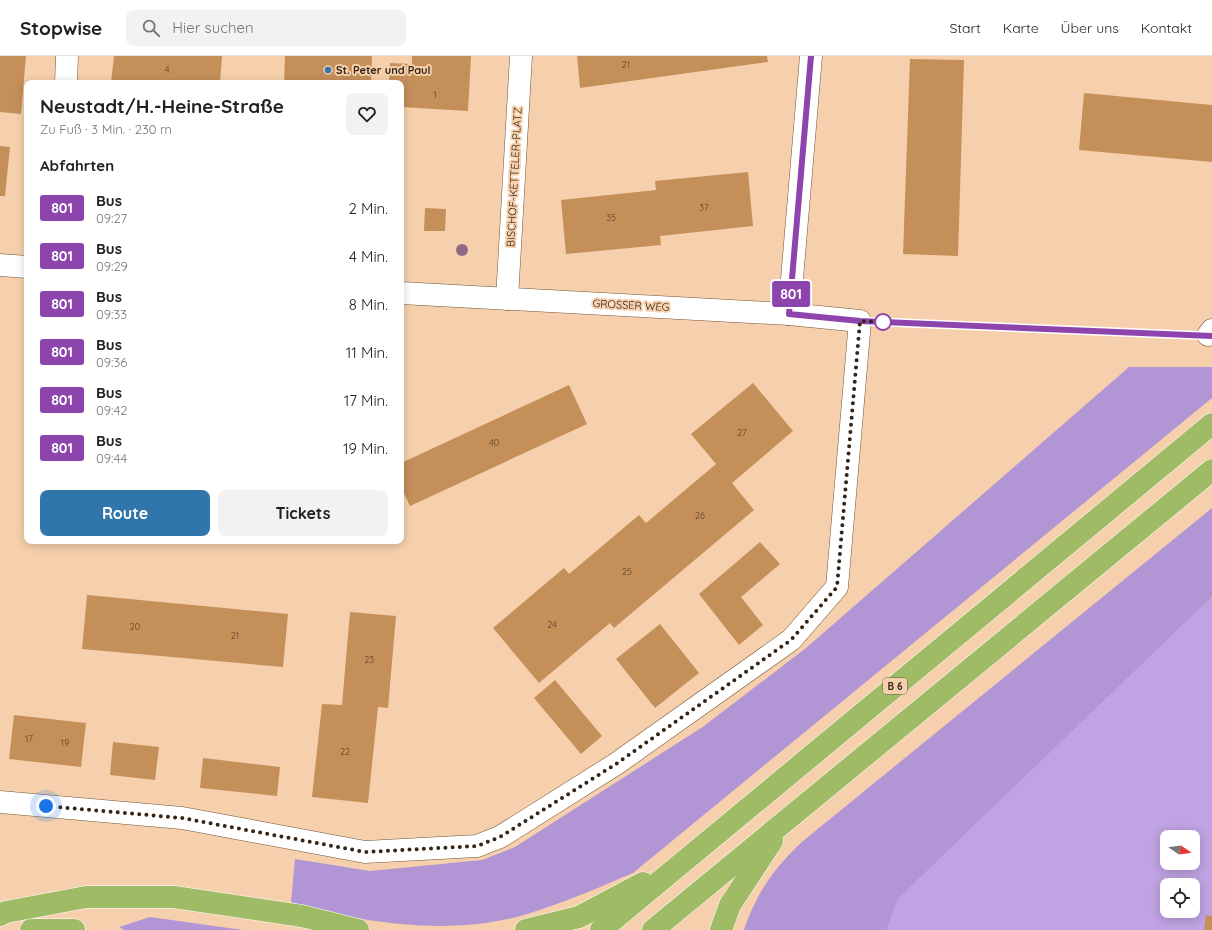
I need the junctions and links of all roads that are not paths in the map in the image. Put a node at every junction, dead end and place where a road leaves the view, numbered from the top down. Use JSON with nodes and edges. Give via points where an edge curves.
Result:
{"nodes":[{"id":1,"x":67,"y":56,"type":"edge"},
{"id":2,"x":521,"y":56,"type":"edge"},
{"id":3,"x":811,"y":56,"type":"edge"},
{"id":4,"x":66,"y":80,"type":"edge"},
{"id":5,"x":0,"y":265,"type":"edge"},
{"id":6,"x":24,"y":267,"type":"edge"},
{"id":7,"x":404,"y":292,"type":"edge"},
{"id":8,"x":507,"y":299,"type":"junction"},
{"id":9,"x":789,"y":314,"type":"junction"},
{"id":10,"x":1212,"y":424,"type":"edge"},
{"id":11,"x":1212,"y":470,"type":"edge"},
{"id":12,"x":0,"y":802,"type":"edge"},
{"id":13,"x":783,"y":823,"type":"junction"},
{"id":14,"x":683,"y":862,"type":"junction"},
{"id":15,"x":0,"y":915,"type":"edge"},
{"id":16,"x":31,"y":930,"type":"edge"},
{"id":17,"x":74,"y":930,"type":"edge"},
{"id":18,"x":358,"y":930,"type":"edge"},
{"id":19,"x":526,"y":930,"type":"edge"},
{"id":20,"x":601,"y":930,"type":"edge"},
{"id":21,"x":653,"y":930,"type":"edge"},
{"id":22,"x":721,"y":930,"type":"edge"}],
"edges":[{"from":1,"to":4,"type":"street"},
{"from":2,"to":8,"type":"street","name":"BISCHOF-KETTELER-PLATZ"},
{"from":3,"to":9,"type":"street"},
{"from":5,"to":6,"type":"street"},
{"from":7,"to":8,"type":"street","name":"GROSSER WEG"},
{"from":8,"to":9,"type":"street","name":"GROSSER WEG"},
{"from":9,"to":12,"type":"street","name":"GROSSER WEG","via":[[860,321],[837,587],[791,640],[616,764],[500,837],[477,846],[365,852],[182,818]]},
{"from":10,"to":14,"type":"highway","number":"B 6"},
{"from":11,"to":13,"type":"highway"},
{"from":13,"to":21,"type":"highway"},
{"from":13,"to":22,"type":"highway","via":[[730,905]]},
{"from":14,"to":19,"type":"highway","via":[[579,917]]},
{"from":14,"to":20,"type":"highway","number":"B 6"},
{"from":15,"to":18,"type":"highway","via":[[86,897],[174,897],[302,916]]},
{"from":16,"to":17,"type":"highway"}]}
